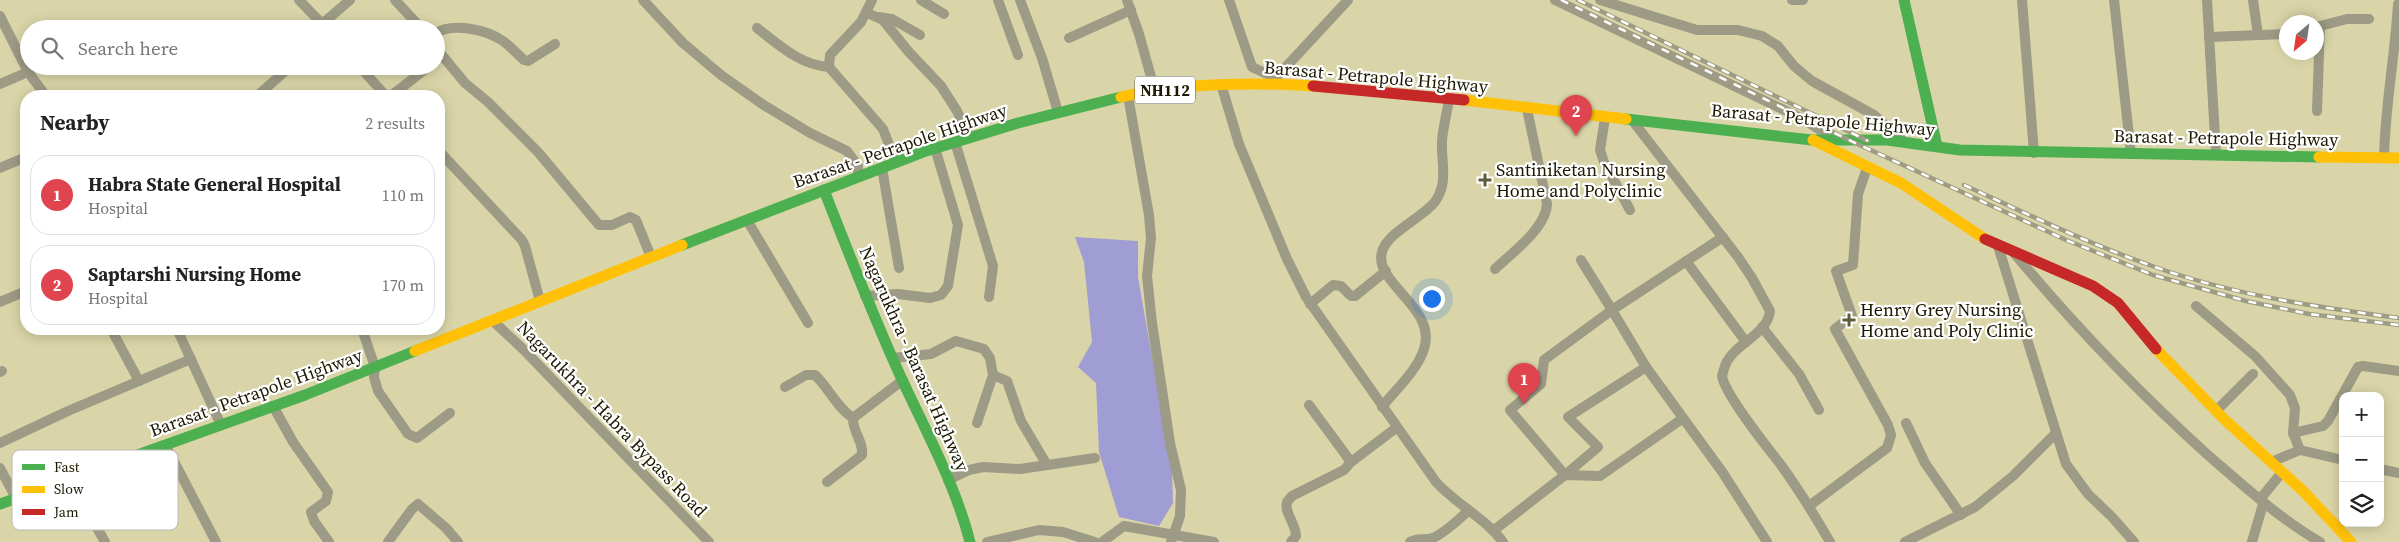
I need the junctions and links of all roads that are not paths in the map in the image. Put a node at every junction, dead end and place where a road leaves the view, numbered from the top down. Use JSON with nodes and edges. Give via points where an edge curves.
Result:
{"nodes":[{"id":1,"x":299,"y":0,"type":"edge"},
{"id":2,"x":350,"y":0,"type":"edge"},
{"id":3,"x":395,"y":0,"type":"edge"},
{"id":4,"x":643,"y":0,"type":"edge"},
{"id":5,"x":872,"y":0,"type":"edge"},
{"id":6,"x":921,"y":0,"type":"edge"},
{"id":7,"x":998,"y":0,"type":"edge"},
{"id":8,"x":1020,"y":0,"type":"edge"},
{"id":9,"x":1229,"y":0,"type":"edge"},
{"id":10,"x":1348,"y":0,"type":"edge"},
{"id":11,"x":1555,"y":0,"type":"edge"},
{"id":12,"x":1600,"y":0,"type":"edge"},
{"id":13,"x":1792,"y":0,"type":"edge"},
{"id":14,"x":1803,"y":0,"type":"edge"},
{"id":15,"x":1904,"y":0,"type":"edge"},
{"id":16,"x":2022,"y":0,"type":"edge"},
{"id":17,"x":2114,"y":0,"type":"edge"},
{"id":18,"x":2207,"y":0,"type":"edge"},
{"id":19,"x":2253,"y":0,"type":"edge"},
{"id":20,"x":2398,"y":4,"type":"edge"},
{"id":21,"x":1129,"y":5,"type":"edge"},
{"id":22,"x":867,"y":13,"type":"junction"},
{"id":23,"x":944,"y":14,"type":"dead end"},
{"id":24,"x":0,"y":16,"type":"edge"},
{"id":25,"x":879,"y":18,"type":"junction"},
{"id":26,"x":2369,"y":19,"type":"dead end"},
{"id":27,"x":318,"y":20,"type":"edge"},
{"id":28,"x":330,"y":20,"type":"edge"},
{"id":29,"x":414,"y":20,"type":"edge"},
{"id":30,"x":2324,"y":25,"type":"edge"},
{"id":31,"x":757,"y":28,"type":"dead end"},
{"id":32,"x":445,"y":29,"type":"edge"},
{"id":33,"x":2279,"y":34,"type":"edge"},
{"id":34,"x":920,"y":35,"type":"dead end"},
{"id":35,"x":2258,"y":35,"type":"junction"},
{"id":36,"x":2209,"y":37,"type":"junction"},
{"id":37,"x":1069,"y":38,"type":"dead end"},
{"id":38,"x":556,"y":44,"type":"dead end"},
{"id":39,"x":1018,"y":55,"type":"dead end"},
{"id":40,"x":20,"y":56,"type":"edge"},
{"id":41,"x":2318,"y":60,"type":"edge"},
{"id":42,"x":445,"y":62,"type":"edge"},
{"id":43,"x":829,"y":67,"type":"junction"},
{"id":44,"x":21,"y":75,"type":"edge"},
{"id":45,"x":30,"y":75,"type":"edge"},
{"id":46,"x":281,"y":75,"type":"edge"},
{"id":47,"x":368,"y":75,"type":"edge"},
{"id":48,"x":418,"y":75,"type":"edge"},
{"id":49,"x":1274,"y":80,"type":"junction"},
{"id":50,"x":0,"y":84,"type":"edge"},
{"id":51,"x":1221,"y":84,"type":"junction"},
{"id":52,"x":42,"y":90,"type":"edge"},
{"id":53,"x":264,"y":90,"type":"edge"},
{"id":54,"x":381,"y":90,"type":"edge"},
{"id":55,"x":399,"y":90,"type":"edge"},
{"id":56,"x":1155,"y":91,"type":"junction"},
{"id":57,"x":1128,"y":96,"type":"junction"},
{"id":58,"x":1449,"y":100,"type":"junction"},
{"id":59,"x":1527,"y":109,"type":"junction"},
{"id":60,"x":2317,"y":111,"type":"dead end"},
{"id":61,"x":1058,"y":112,"type":"junction"},
{"id":62,"x":1605,"y":118,"type":"junction"},
{"id":63,"x":1632,"y":120,"type":"junction"},
{"id":64,"x":969,"y":137,"type":"junction"},
{"id":65,"x":1812,"y":140,"type":"junction"},
{"id":66,"x":1837,"y":140,"type":"junction"},
{"id":67,"x":955,"y":142,"type":"junction"},
{"id":68,"x":1903,"y":142,"type":"junction"},
{"id":69,"x":1937,"y":146,"type":"junction"},
{"id":70,"x":935,"y":148,"type":"junction"},
{"id":71,"x":2034,"y":153,"type":"junction"},
{"id":72,"x":2131,"y":154,"type":"junction"},
{"id":73,"x":2216,"y":154,"type":"junction"},
{"id":74,"x":445,"y":157,"type":"edge"},
{"id":75,"x":2384,"y":158,"type":"junction"},
{"id":76,"x":2399,"y":158,"type":"edge"},
{"id":77,"x":20,"y":160,"type":"edge"},
{"id":78,"x":896,"y":163,"type":"junction"},
{"id":79,"x":0,"y":168,"type":"edge"},
{"id":80,"x":882,"y":168,"type":"junction"},
{"id":81,"x":1867,"y":168,"type":"junction"},
{"id":82,"x":858,"y":177,"type":"junction"},
{"id":83,"x":824,"y":190,"type":"junction"},
{"id":84,"x":1630,"y":210,"type":"dead end"},
{"id":85,"x":747,"y":220,"type":"junction"},
{"id":86,"x":1723,"y":237,"type":"junction"},
{"id":87,"x":1998,"y":246,"type":"junction"},
{"id":88,"x":2014,"y":253,"type":"junction"},
{"id":89,"x":651,"y":257,"type":"junction"},
{"id":90,"x":1581,"y":260,"type":"dead end"},
{"id":91,"x":1686,"y":261,"type":"junction"},
{"id":92,"x":898,"y":268,"type":"dead end"},
{"id":93,"x":1496,"y":269,"type":"dead end"},
{"id":94,"x":1386,"y":271,"type":"junction"},
{"id":95,"x":20,"y":294,"type":"edge"},
{"id":96,"x":866,"y":296,"type":"junction"},
{"id":97,"x":989,"y":297,"type":"dead end"},
{"id":98,"x":540,"y":301,"type":"junction"},
{"id":99,"x":0,"y":302,"type":"edge"},
{"id":100,"x":1310,"y":304,"type":"junction"},
{"id":101,"x":2196,"y":306,"type":"dead end"},
{"id":102,"x":1612,"y":310,"type":"junction"},
{"id":103,"x":492,"y":320,"type":"junction"},
{"id":104,"x":808,"y":323,"type":"dead end"},
{"id":105,"x":1762,"y":327,"type":"junction"},
{"id":106,"x":114,"y":335,"type":"edge"},
{"id":107,"x":180,"y":335,"type":"edge"},
{"id":108,"x":364,"y":335,"type":"edge"},
{"id":109,"x":1746,"y":342,"type":"junction"},
{"id":110,"x":893,"y":358,"type":"junction"},
{"id":111,"x":191,"y":359,"type":"junction"},
{"id":112,"x":375,"y":367,"type":"junction"},
{"id":113,"x":1646,"y":367,"type":"junction"},
{"id":114,"x":2399,"y":371,"type":"edge"},
{"id":115,"x":2253,"y":374,"type":"dead end"},
{"id":116,"x":992,"y":375,"type":"junction"},
{"id":117,"x":903,"y":380,"type":"junction"},
{"id":118,"x":139,"y":381,"type":"junction"},
{"id":119,"x":785,"y":387,"type":"dead end"},
{"id":120,"x":1309,"y":405,"type":"dead end"},
{"id":121,"x":273,"y":406,"type":"junction"},
{"id":122,"x":1382,"y":408,"type":"junction"},
{"id":123,"x":1819,"y":410,"type":"dead end"},
{"id":124,"x":2216,"y":411,"type":"junction"},
{"id":125,"x":450,"y":413,"type":"dead end"},
{"id":126,"x":853,"y":418,"type":"junction"},
{"id":127,"x":1682,"y":419,"type":"junction"},
{"id":128,"x":977,"y":423,"type":"dead end"},
{"id":129,"x":1906,"y":423,"type":"dead end"},
{"id":130,"x":221,"y":425,"type":"junction"},
{"id":131,"x":1396,"y":428,"type":"junction"},
{"id":132,"x":2293,"y":433,"type":"junction"},
{"id":133,"x":2055,"y":434,"type":"junction"},
{"id":134,"x":0,"y":443,"type":"edge"},
{"id":135,"x":166,"y":446,"type":"junction"},
{"id":136,"x":154,"y":450,"type":"edge"},
{"id":137,"x":168,"y":450,"type":"edge"},
{"id":138,"x":2300,"y":450,"type":"junction"},
{"id":139,"x":1095,"y":458,"type":"dead end"},
{"id":140,"x":2339,"y":459,"type":"edge"},
{"id":141,"x":1351,"y":462,"type":"junction"},
{"id":142,"x":2271,"y":462,"type":"junction"},
{"id":143,"x":1047,"y":465,"type":"junction"},
{"id":144,"x":0,"y":468,"type":"edge"},
{"id":145,"x":178,"y":469,"type":"edge"},
{"id":146,"x":2384,"y":470,"type":"edge"},
{"id":147,"x":2399,"y":473,"type":"edge"},
{"id":148,"x":1565,"y":475,"type":"junction"},
{"id":149,"x":2278,"y":476,"type":"dead end"},
{"id":150,"x":948,"y":480,"type":"junction"},
{"id":151,"x":827,"y":482,"type":"dead end"},
{"id":152,"x":12,"y":490,"type":"edge"},
{"id":153,"x":12,"y":500,"type":"edge"},
{"id":154,"x":0,"y":504,"type":"edge"},
{"id":155,"x":2263,"y":504,"type":"junction"},
{"id":156,"x":1809,"y":506,"type":"junction"},
{"id":157,"x":1468,"y":511,"type":"junction"},
{"id":158,"x":1961,"y":515,"type":"junction"},
{"id":159,"x":98,"y":530,"type":"edge"},
{"id":160,"x":1493,"y":531,"type":"junction"},
{"id":161,"x":700,"y":534,"type":"junction"},
{"id":162,"x":1172,"y":538,"type":"edge"},
{"id":163,"x":105,"y":542,"type":"edge"},
{"id":164,"x":216,"y":542,"type":"edge"},
{"id":165,"x":329,"y":542,"type":"edge"},
{"id":166,"x":388,"y":542,"type":"edge"},
{"id":167,"x":458,"y":542,"type":"edge"},
{"id":168,"x":693,"y":542,"type":"edge"},
{"id":169,"x":709,"y":542,"type":"edge"},
{"id":170,"x":970,"y":542,"type":"edge"},
{"id":171,"x":987,"y":542,"type":"edge"},
{"id":172,"x":1095,"y":542,"type":"edge"},
{"id":173,"x":1102,"y":542,"type":"edge"},
{"id":174,"x":1214,"y":542,"type":"edge"},
{"id":175,"x":1291,"y":542,"type":"edge"},
{"id":176,"x":1410,"y":542,"type":"edge"},
{"id":177,"x":1503,"y":542,"type":"edge"},
{"id":178,"x":1767,"y":542,"type":"edge"},
{"id":179,"x":1830,"y":542,"type":"edge"},
{"id":180,"x":1905,"y":542,"type":"edge"},
{"id":181,"x":2134,"y":542,"type":"edge"},
{"id":182,"x":2252,"y":542,"type":"edge"},
{"id":183,"x":2320,"y":542,"type":"edge"},
{"id":184,"x":2351,"y":542,"type":"edge"}],
"edges":[{"from":1,"to":27,"type":"street"},
{"from":2,"to":28,"type":"street"},
{"from":3,"to":29,"type":"street"},
{"from":4,"to":82,"type":"street","via":[[683,43],[721,75],[810,133],[847,150],[858,166]]},
{"from":5,"to":22,"type":"street"},
{"from":6,"to":23,"type":"street"},
{"from":7,"to":39,"type":"street"},
{"from":8,"to":61,"type":"street"},
{"from":9,"to":49,"type":"street","via":[[1252,67]]},
{"from":10,"to":49,"type":"street"},
{"from":11,"to":66,"type":"street","via":[[1803,119]]},
{"from":12,"to":68,"type":"street","via":[[1697,30],[1738,30],[1762,36],[1778,46],[1812,81],[1874,115]]},
{"from":13,"to":14,"type":"street"},
{"from":15,"to":69,"type":"main road"},
{"from":16,"to":71,"type":"street"},
{"from":17,"to":72,"type":"street"},
{"from":18,"to":36,"type":"street"},
{"from":19,"to":35,"type":"street"},
{"from":20,"to":75,"type":"street","via":[[2385,118]]},
{"from":21,"to":37,"type":"street"},
{"from":21,"to":56,"type":"street"},
{"from":22,"to":25,"type":"street"},
{"from":22,"to":43,"type":"street","via":[[830,55]]},
{"from":24,"to":40,"type":"street"},
{"from":25,"to":34,"type":"street","via":[[892,19]]},
{"from":25,"to":64,"type":"street","via":[[941,86]]},
{"from":26,"to":30,"type":"street"},
{"from":31,"to":43,"type":"street","via":[[804,61]]},
{"from":32,"to":38,"type":"street","via":[[451,27],[486,33],[503,41],[528,61]]},
{"from":33,"to":35,"type":"street"},
{"from":35,"to":36,"type":"street"},
{"from":36,"to":73,"type":"street"},
{"from":41,"to":60,"type":"street"},
{"from":42,"to":89,"type":"street","via":[[538,152],[600,225],[612,225],[630,217],[636,220]]},
{"from":43,"to":78,"type":"street","via":[[883,129]]},
{"from":44,"to":50,"type":"street"},
{"from":45,"to":52,"type":"street"},
{"from":46,"to":53,"type":"street"},
{"from":47,"to":54,"type":"street"},
{"from":48,"to":55,"type":"street"},
{"from":49,"to":51,"type":"main road","name":"Barasat - Petrapole Highway","number":"NH112"},
{"from":49,"to":58,"type":"main road","name":"Barasat - Petrapole Highway","number":"NH112"},
{"from":51,"to":56,"type":"main road","name":"Barasat - Petrapole Highway","number":"NH112"},
{"from":51,"to":100,"type":"street","via":[[1244,158],[1286,259]]},
{"from":56,"to":57,"type":"main road","name":"Barasat - Petrapole Highway","number":"NH112"},
{"from":57,"to":61,"type":"main road","name":"Barasat - Petrapole Highway","number":"NH112"},
{"from":57,"to":162,"type":"street","via":[[1149,215],[1147,276],[1155,347],[1181,490],[1180,516]]},
{"from":58,"to":59,"type":"main road","name":"Barasat - Petrapole Highway","number":"NH112"},
{"from":58,"to":94,"type":"street","via":[[1442,143],[1444,179],[1441,191],[1422,215],[1383,249],[1381,258]]},
{"from":59,"to":62,"type":"main road","name":"Barasat - Petrapole Highway","number":"NH112"},
{"from":59,"to":93,"type":"street","via":[[1547,211],[1540,224]]},
{"from":61,"to":64,"type":"main road","name":"Barasat - Petrapole Highway","number":"NH112"},
{"from":62,"to":63,"type":"main road","name":"Barasat - Petrapole Highway","number":"NH112"},
{"from":62,"to":84,"type":"street","via":[[1602,156]]},
{"from":63,"to":65,"type":"main road","name":"Barasat - Petrapole Highway","number":"NH112"},
{"from":63,"to":86,"type":"street"},
{"from":64,"to":67,"type":"main road","name":"Barasat - Petrapole Highway","number":"NH112"},
{"from":65,"to":66,"type":"main road","name":"Barasat - Petrapole Highway","number":"NH112"},
{"from":65,"to":81,"type":"main road"},
{"from":66,"to":68,"type":"main road","name":"Barasat - Petrapole Highway","number":"NH112"},
{"from":67,"to":70,"type":"main road","name":"Barasat - Petrapole Highway","number":"NH112"},
{"from":67,"to":97,"type":"street","via":[[993,266]]},
{"from":68,"to":69,"type":"main road","name":"Barasat - Petrapole Highway","number":"NH112"},
{"from":69,"to":71,"type":"main road","name":"Barasat - Petrapole Highway","number":"NH112","via":[[1968,151]]},
{"from":70,"to":78,"type":"main road","name":"Barasat - Petrapole Highway","number":"NH112"},
{"from":70,"to":96,"type":"street","via":[[958,225],[948,286],[936,297]]},
{"from":71,"to":72,"type":"main road","name":"Barasat - Petrapole Highway","number":"NH112"},
{"from":72,"to":73,"type":"main road","name":"Barasat - Petrapole Highway","number":"NH112"},
{"from":73,"to":75,"type":"main road","name":"Barasat - Petrapole Highway","number":"NH112"},
{"from":74,"to":98,"type":"street","via":[[522,240]]},
{"from":75,"to":76,"type":"main road","name":"Barasat - Petrapole Highway","number":"NH112"},
{"from":77,"to":79,"type":"street"},
{"from":78,"to":80,"type":"main road","name":"Barasat - Petrapole Highway","number":"NH112"},
{"from":80,"to":82,"type":"main road","name":"Barasat - Petrapole Highway","number":"NH112"},
{"from":80,"to":92,"type":"street"},
{"from":81,"to":87,"type":"main road","via":[[1901,183]]},
{"from":81,"to":156,"type":"street","via":[[1858,194],[1853,265],[1836,271],[1852,316],[1835,329],[1888,425],[1890,441],[1887,448]]},
{"from":82,"to":83,"type":"main road","name":"Barasat - Petrapole Highway","number":"NH112"},
{"from":83,"to":85,"type":"main road","name":"Barasat - Petrapole Highway","number":"NH112"},
{"from":83,"to":96,"type":"main road","name":"Nagarukhra - Barasat Highway"},
{"from":85,"to":89,"type":"main road","name":"Barasat - Petrapole Highway","number":"NH112"},
{"from":85,"to":104,"type":"street"},
{"from":86,"to":91,"type":"street"},
{"from":86,"to":105,"type":"street","via":[[1770,311],[1770,317]]},
{"from":87,"to":88,"type":"main road"},
{"from":87,"to":133,"type":"street"},
{"from":88,"to":124,"type":"main road","via":[[2107,294]]},
{"from":88,"to":155,"type":"street","via":[[2133,385]]},
{"from":89,"to":98,"type":"main road","name":"Barasat - Petrapole Highway","number":"NH112"},
{"from":90,"to":102,"type":"street"},
{"from":91,"to":102,"type":"street"},
{"from":91,"to":109,"type":"street"},
{"from":94,"to":100,"type":"street","via":[[1355,296],[1334,285]]},
{"from":94,"to":122,"type":"street","via":[[1420,314],[1426,343],[1416,364]]},
{"from":95,"to":99,"type":"street"},
{"from":96,"to":110,"type":"main road","name":"Nagarukhra - Barasat Highway"},
{"from":98,"to":103,"type":"main road","name":"Barasat - Petrapole Highway","number":"NH112"},
{"from":100,"to":122,"type":"street"},
{"from":101,"to":132,"type":"street","via":[[2255,356],[2290,395],[2295,408]]},
{"from":102,"to":113,"type":"street"},
{"from":102,"to":148,"type":"street","via":[[1544,360],[1540,384],[1510,410]]},
{"from":103,"to":112,"type":"main road","name":"Barasat - Petrapole Highway","number":"NH112"},
{"from":103,"to":161,"type":"street","name":"Nagarukhra - Habra Bypass Road"},
{"from":105,"to":109,"type":"street"},
{"from":105,"to":123,"type":"street","via":[[1800,374]]},
{"from":106,"to":118,"type":"street"},
{"from":107,"to":111,"type":"street"},
{"from":108,"to":112,"type":"street"},
{"from":109,"to":156,"type":"street","via":[[1730,356],[1722,376],[1735,402]]},
{"from":110,"to":116,"type":"street","via":[[931,354],[956,341],[984,349],[990,358]]},
{"from":110,"to":117,"type":"main road","name":"Nagarukhra - Barasat Highway"},
{"from":111,"to":118,"type":"street"},
{"from":111,"to":130,"type":"street"},
{"from":112,"to":121,"type":"main road","name":"Barasat - Petrapole Highway","number":"NH112"},
{"from":112,"to":125,"type":"street","via":[[378,392],[412,437],[422,435]]},
{"from":113,"to":127,"type":"street"},
{"from":113,"to":148,"type":"street","via":[[1568,417],[1598,447]]},
{"from":114,"to":132,"type":"street","via":[[2358,367],[2328,421],[2318,428]]},
{"from":115,"to":124,"type":"street"},
{"from":116,"to":128,"type":"street"},
{"from":116,"to":143,"type":"street","via":[[1007,381],[1021,420]]},
{"from":117,"to":126,"type":"street"},
{"from":117,"to":150,"type":"main road","name":"Nagarukhra - Barasat Highway"},
{"from":118,"to":134,"type":"street"},
{"from":119,"to":126,"type":"street","via":[[806,375],[815,375]]},
{"from":120,"to":141,"type":"street"},
{"from":121,"to":130,"type":"main road","name":"Barasat - Petrapole Highway","number":"NH112"},
{"from":121,"to":165,"type":"street","via":[[293,442],[328,492],[326,501],[311,512]]},
{"from":122,"to":131,"type":"street"},
{"from":124,"to":142,"type":"main road"},
{"from":126,"to":151,"type":"street","via":[[863,448],[862,455]]},
{"from":127,"to":148,"type":"street","via":[[1600,476]]},
{"from":127,"to":178,"type":"street","via":[[1733,488]]},
{"from":129,"to":158,"type":"street","via":[[1925,463]]},
{"from":130,"to":135,"type":"main road","name":"Barasat - Petrapole Highway","number":"NH112"},
{"from":131,"to":141,"type":"street"},
{"from":131,"to":157,"type":"street","via":[[1436,482]]},
{"from":132,"to":138,"type":"street"},
{"from":133,"to":158,"type":"street","via":[[1992,495]]},
{"from":133,"to":181,"type":"street","via":[[2066,464],[2088,494]]},
{"from":135,"to":136,"type":"main road","name":"Barasat - Petrapole Highway","number":"NH112"},
{"from":135,"to":137,"type":"street"},
{"from":138,"to":140,"type":"street"},
{"from":138,"to":142,"type":"street"},
{"from":139,"to":143,"type":"street"},
{"from":141,"to":175,"type":"street","via":[[1344,470],[1292,496],[1287,502],[1296,530]]},
{"from":142,"to":184,"type":"main road","via":[[2324,511]]},
{"from":143,"to":150,"type":"street","via":[[1020,469],[976,468]]},
{"from":144,"to":152,"type":"street"},
{"from":145,"to":164,"type":"street"},
{"from":146,"to":147,"type":"street"},
{"from":148,"to":160,"type":"street"},
{"from":149,"to":155,"type":"street","via":[[2261,498]]},
{"from":150,"to":170,"type":"main road","name":"Nagarukhra - Barasat Highway"},
{"from":153,"to":154,"type":"main road","name":"Barasat - Petrapole Highway","number":"NH112"},
{"from":155,"to":182,"type":"street"},
{"from":155,"to":183,"type":"street"},
{"from":156,"to":179,"type":"street"},
{"from":157,"to":160,"type":"street"},
{"from":157,"to":176,"type":"street","via":[[1432,538],[1418,538]]},
{"from":158,"to":180,"type":"street"},
{"from":159,"to":163,"type":"street"},
{"from":160,"to":177,"type":"street"},
{"from":161,"to":168,"type":"street"},
{"from":161,"to":169,"type":"street","name":"Nagarukhra - Habra Bypass Road"},
{"from":162,"to":173,"type":"street","via":[[1124,526]]},
{"from":162,"to":174,"type":"street"},
{"from":166,"to":167,"type":"street","via":[[418,504]]},
{"from":171,"to":172,"type":"street","via":[[1039,530],[1063,532]]}]}
